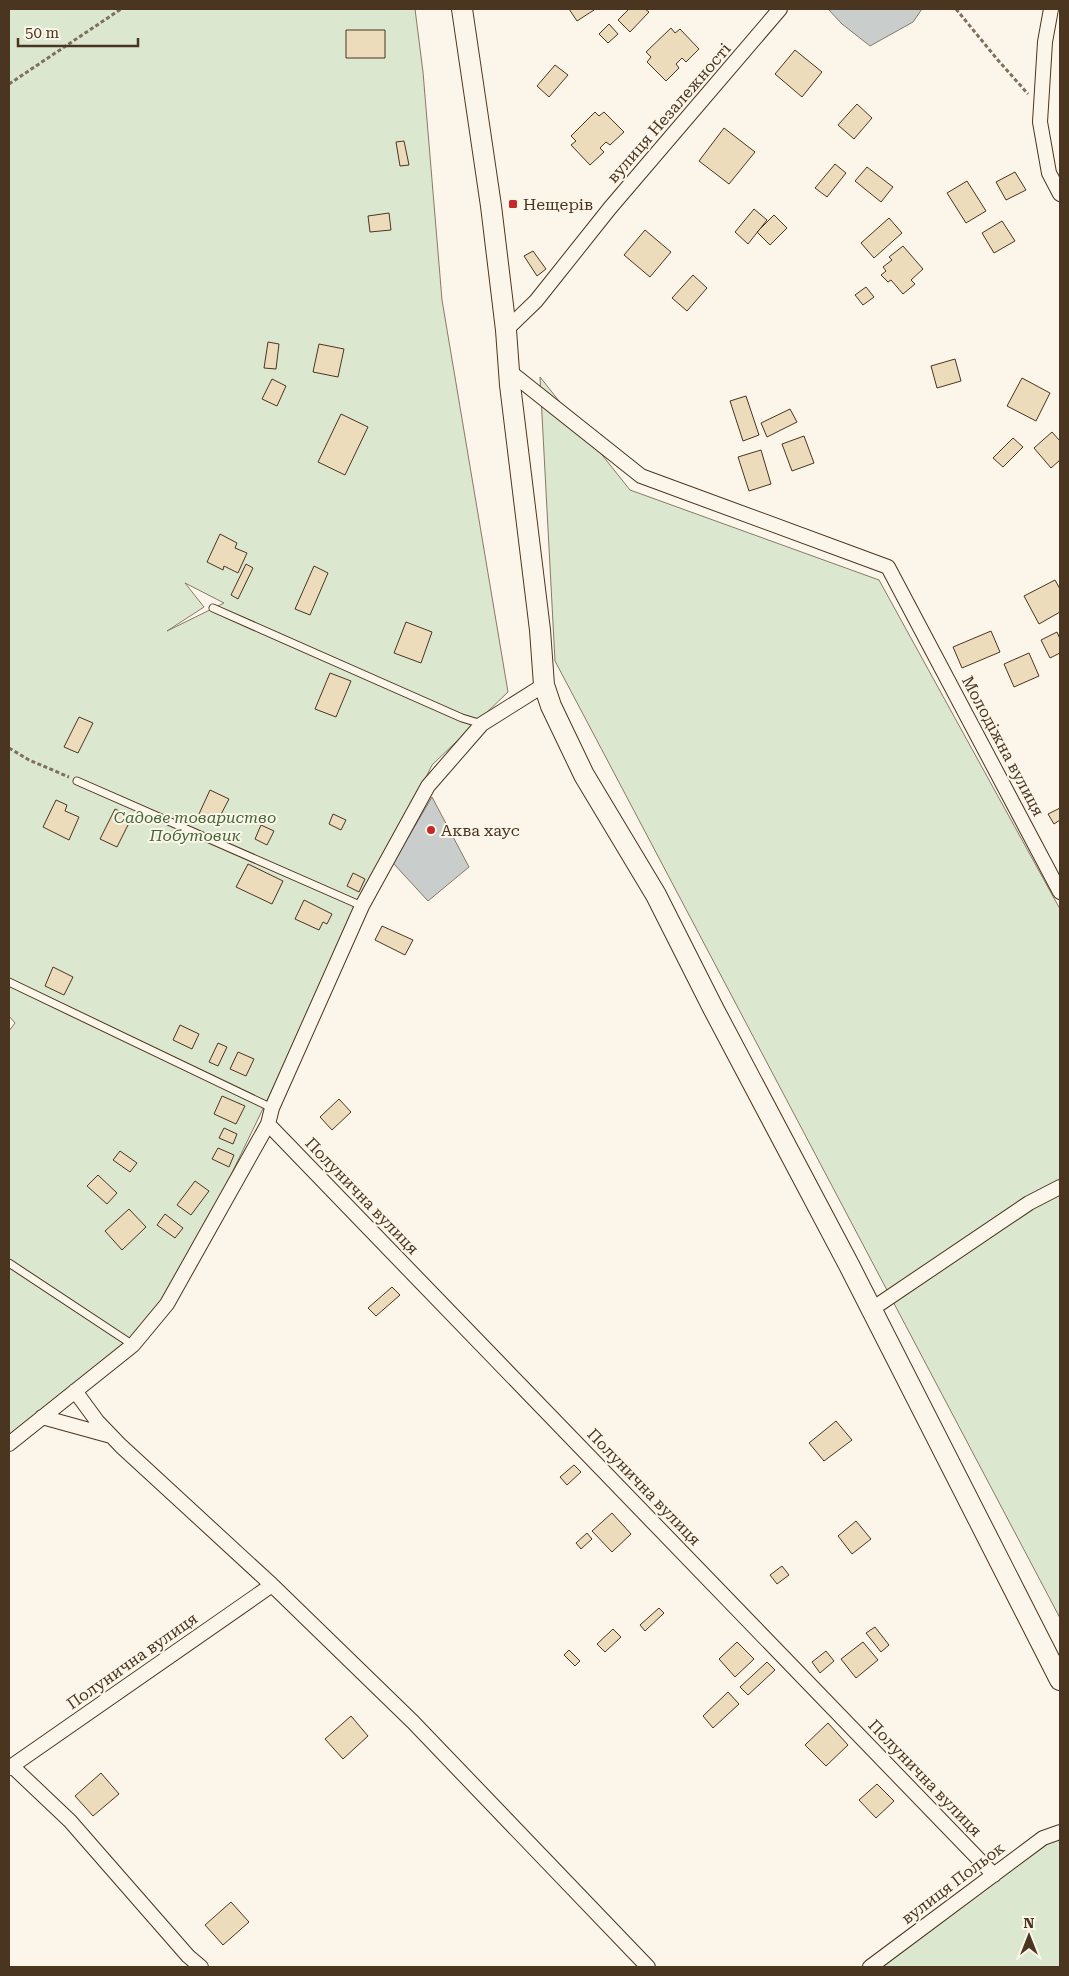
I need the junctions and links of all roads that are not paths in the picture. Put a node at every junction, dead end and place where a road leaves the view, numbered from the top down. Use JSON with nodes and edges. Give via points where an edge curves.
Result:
{"nodes":[{"id":1,"x":462,"y":9,"type":"edge"},
{"id":2,"x":780,"y":9,"type":"edge"},
{"id":3,"x":1051,"y":9,"type":"edge"},
{"id":4,"x":1060,"y":194,"type":"edge"},
{"id":5,"x":506,"y":330,"type":"junction"},
{"id":6,"x":509,"y":370,"type":"junction"},
{"id":7,"x":213,"y":608,"type":"dead end"},
{"id":8,"x":544,"y":685,"type":"junction"},
{"id":9,"x":482,"y":724,"type":"junction"},
{"id":10,"x":77,"y":781,"type":"road end"},
{"id":11,"x":1060,"y":892,"type":"edge"},
{"id":12,"x":362,"y":906,"type":"junction"},
{"id":13,"x":9,"y":982,"type":"edge"},
{"id":14,"x":272,"y":1108,"type":"junction"},
{"id":15,"x":268,"y":1124,"type":"junction"},
{"id":16,"x":1060,"y":1187,"type":"edge"},
{"id":17,"x":9,"y":1263,"type":"edge"},
{"id":18,"x":872,"y":1310,"type":"junction"},
{"id":19,"x":133,"y":1345,"type":"junction"},
{"id":20,"x":76,"y":1391,"type":"junction"},
{"id":21,"x":42,"y":1418,"type":"junction"},
{"id":22,"x":112,"y":1436,"type":"junction"},
{"id":23,"x":9,"y":1444,"type":"edge"},
{"id":24,"x":272,"y":1585,"type":"junction"},
{"id":25,"x":1060,"y":1680,"type":"edge"},
{"id":26,"x":10,"y":1767,"type":"edge"},
{"id":27,"x":1060,"y":1832,"type":"edge"},
{"id":28,"x":994,"y":1875,"type":"junction"},
{"id":29,"x":201,"y":1967,"type":"edge"},
{"id":30,"x":648,"y":1967,"type":"edge"},
{"id":31,"x":870,"y":1967,"type":"edge"}],
"edges":[{"from":1,"to":5,"type":"main road"},
{"from":2,"to":5,"type":"street","name":"вулиця Незалежності","via":[[536,300]]},
{"from":3,"to":4,"type":"street","via":[[1045,42],[1040,122],[1048,173]]},
{"from":5,"to":6,"type":"main road"},
{"from":6,"to":8,"type":"main road"},
{"from":6,"to":11,"type":"street","name":"Молодіжна вулиця","via":[[641,476],[888,567]]},
{"from":7,"to":9,"type":"lane"},
{"from":8,"to":9,"type":"street"},
{"from":8,"to":18,"type":"main road","via":[[584,775],[656,894]]},
{"from":9,"to":12,"type":"street","via":[[428,786]]},
{"from":10,"to":12,"type":"lane"},
{"from":12,"to":14,"type":"street"},
{"from":13,"to":14,"type":"lane"},
{"from":14,"to":15,"type":"street"},
{"from":15,"to":19,"type":"street","via":[[167,1304]]},
{"from":15,"to":28,"type":"street","name":"Полунична вулиця"},
{"from":16,"to":18,"type":"street","via":[[1029,1203]]},
{"from":17,"to":19,"type":"lane"},
{"from":18,"to":25,"type":"main road"},
{"from":19,"to":20,"type":"street"},
{"from":20,"to":21,"type":"street"},
{"from":20,"to":22,"type":"street"},
{"from":21,"to":22,"type":"street"},
{"from":21,"to":23,"type":"street"},
{"from":22,"to":24,"type":"street"},
{"from":24,"to":26,"type":"street","name":"Полунична вулиця"},
{"from":24,"to":30,"type":"street","via":[[413,1722]]},
{"from":26,"to":29,"type":"street","name":"Полунична вулиця","via":[[70,1821]]},
{"from":27,"to":28,"type":"street","name":"вулиця Польок","via":[[1043,1838]]},
{"from":28,"to":31,"type":"street","name":"вулиця Польок"}]}
